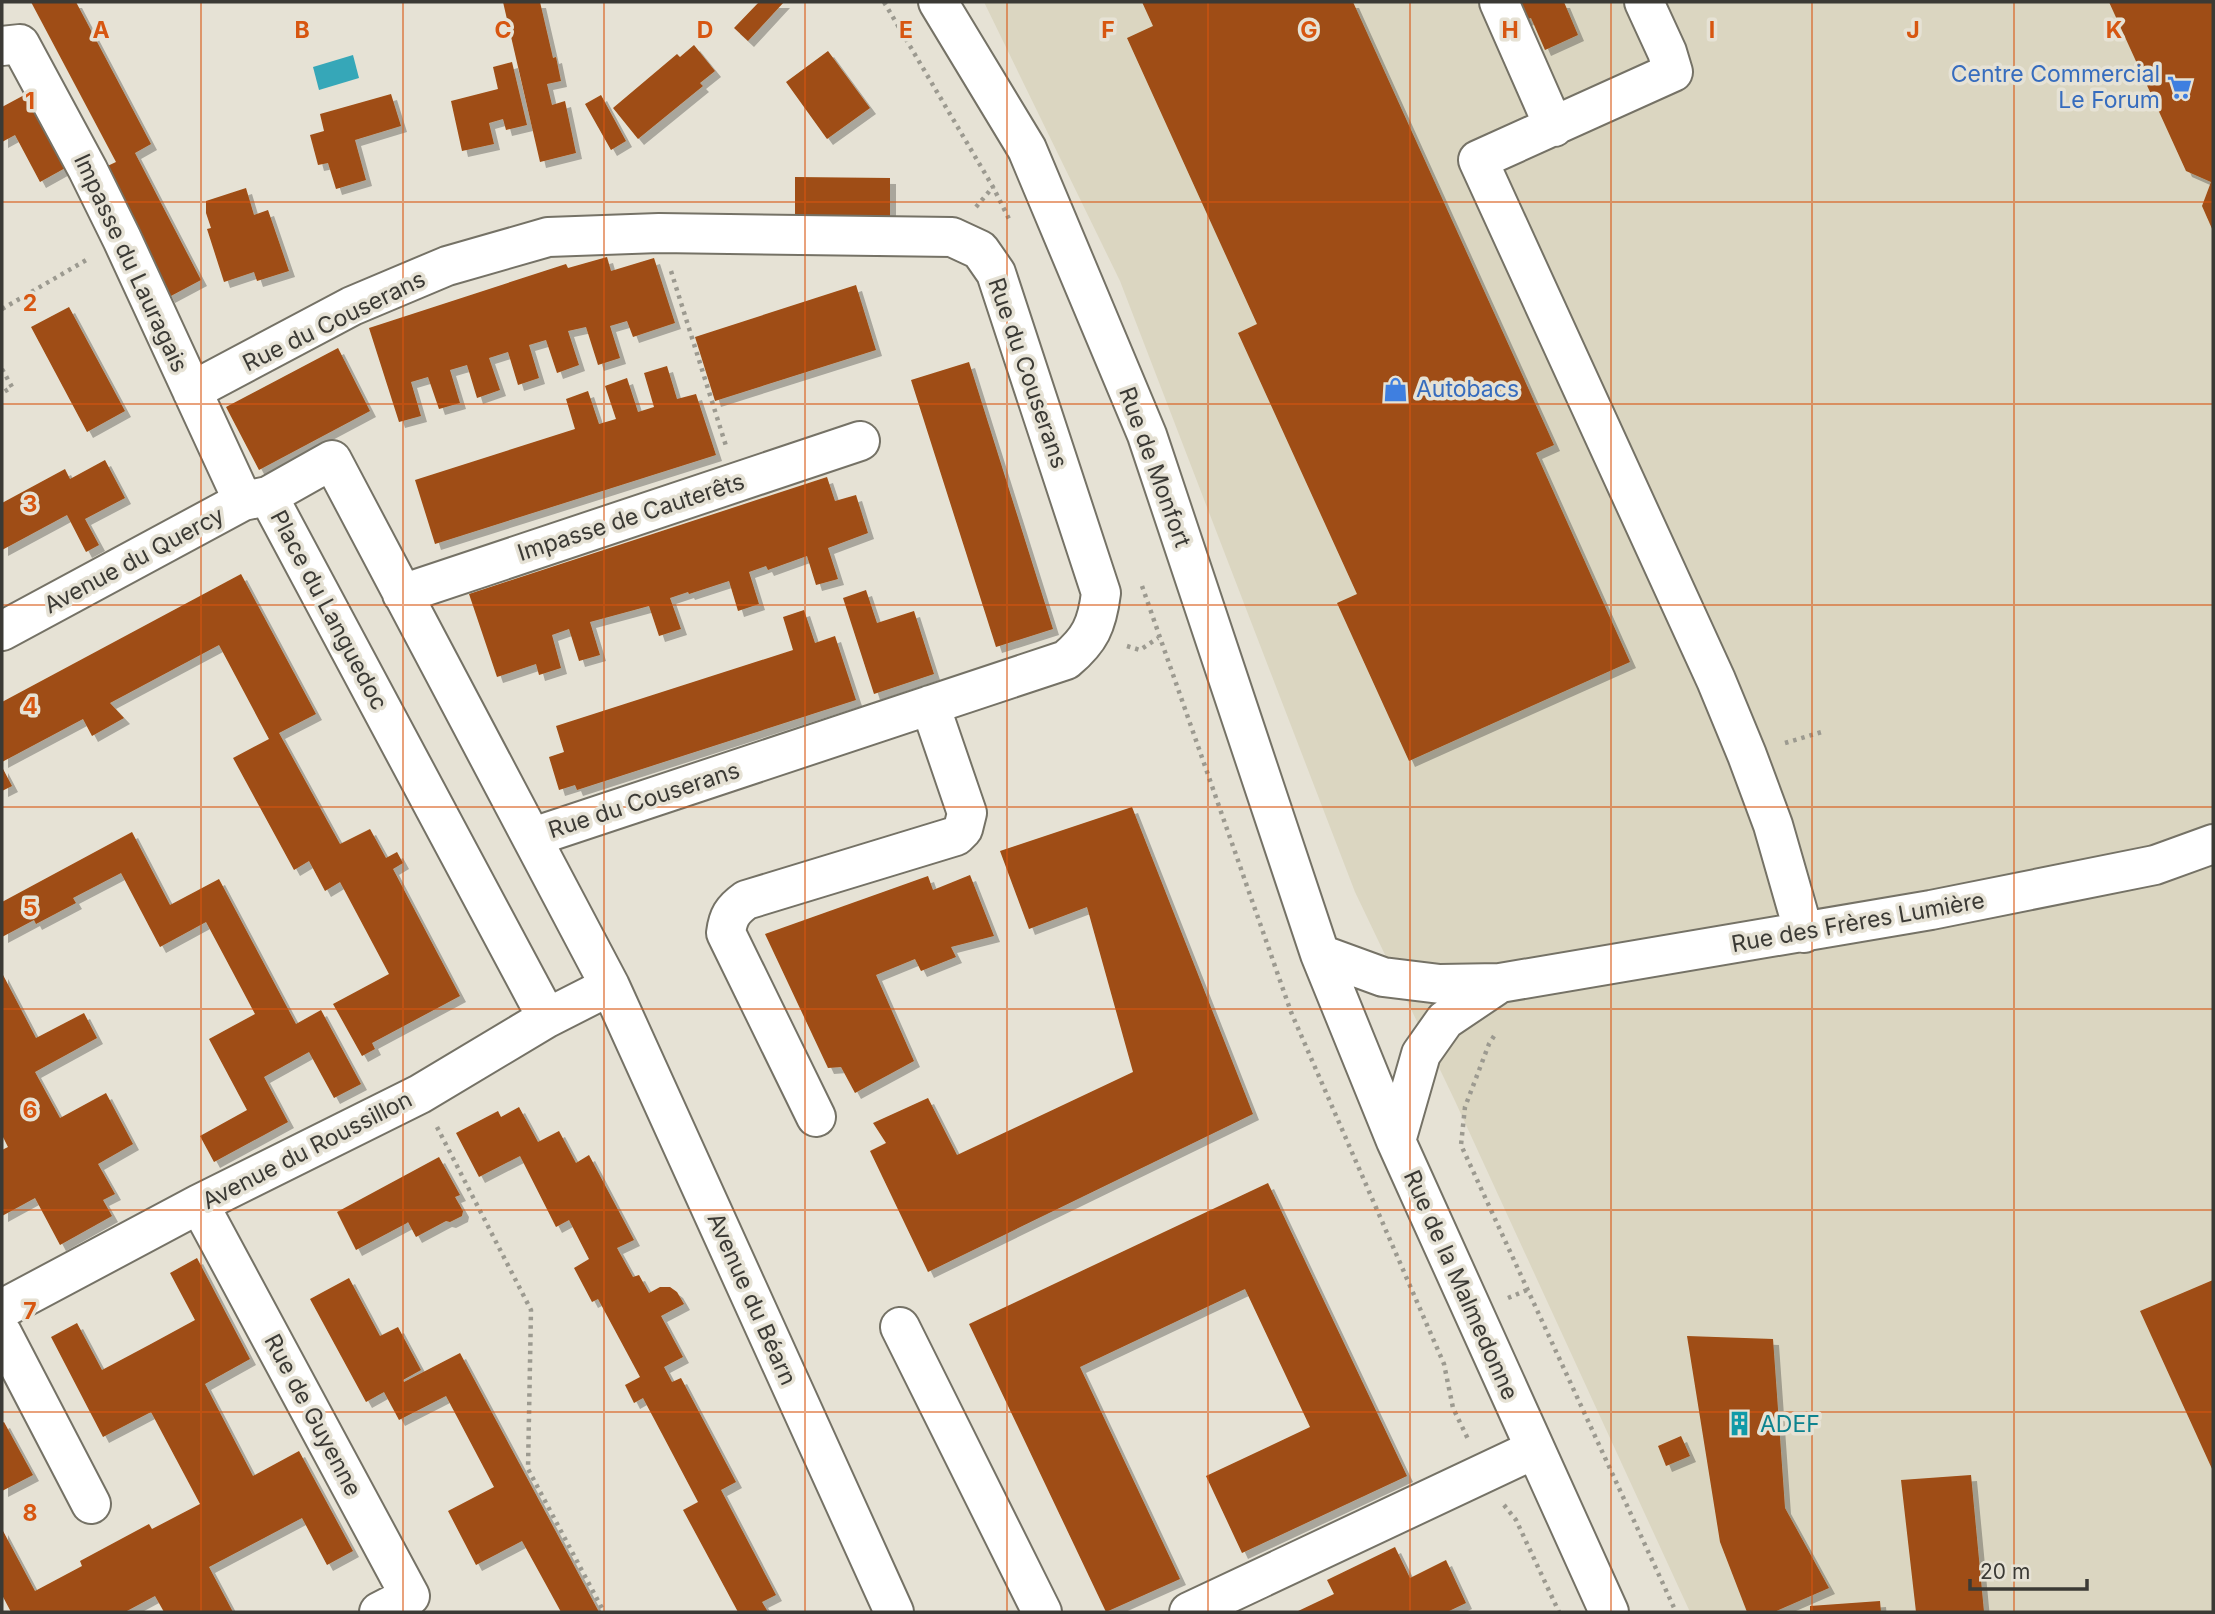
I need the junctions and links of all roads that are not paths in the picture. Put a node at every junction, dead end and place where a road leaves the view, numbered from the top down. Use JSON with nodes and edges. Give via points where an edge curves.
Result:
{"nodes":[{"id":1,"x":938,"y":2,"type":"edge"},
{"id":2,"x":1499,"y":2,"type":"edge"},
{"id":3,"x":1644,"y":2,"type":"edge"},
{"id":4,"x":2,"y":46,"type":"edge"},
{"id":5,"x":1554,"y":127,"type":"junction"},
{"id":6,"x":192,"y":391,"type":"junction"},
{"id":7,"x":860,"y":441,"type":"dead end"},
{"id":8,"x":256,"y":498,"type":"junction"},
{"id":9,"x":402,"y":594,"type":"junction"},
{"id":10,"x":2,"y":631,"type":"edge"},
{"id":11,"x":930,"y":705,"type":"junction"},
{"id":12,"x":534,"y":837,"type":"junction"},
{"id":13,"x":2213,"y":844,"type":"edge"},
{"id":14,"x":1804,"y":933,"type":"junction"},
{"id":15,"x":1320,"y":954,"type":"junction"},
{"id":16,"x":1500,"y":983,"type":"junction"},
{"id":17,"x":610,"y":986,"type":"junction"},
{"id":18,"x":547,"y":1018,"type":"junction"},
{"id":19,"x":816,"y":1117,"type":"dead end"},
{"id":20,"x":1396,"y":1141,"type":"junction"},
{"id":21,"x":199,"y":1204,"type":"junction"},
{"id":22,"x":2,"y":1309,"type":"edge"},
{"id":23,"x":900,"y":1328,"type":"dead end"},
{"id":24,"x":2,"y":1333,"type":"edge"},
{"id":25,"x":1535,"y":1449,"type":"junction"},
{"id":26,"x":91,"y":1504,"type":"dead end"},
{"id":27,"x":403,"y":1607,"type":"edge"},
{"id":28,"x":894,"y":1612,"type":"edge"},
{"id":29,"x":1042,"y":1612,"type":"edge"},
{"id":30,"x":1189,"y":1612,"type":"edge"},
{"id":31,"x":1609,"y":1612,"type":"edge"}],
"edges":[{"from":1,"to":15,"type":"street","name":"Rue de Monfort","via":[[1027,149],[1147,435]]},
{"from":2,"to":5,"type":"street"},
{"from":3,"to":5,"type":"street","via":[[1673,72]]},
{"from":4,"to":6,"type":"street","name":"Impasse du Lauragais","via":[[20,44],[88,170]]},
{"from":5,"to":14,"type":"street","via":[[1478,160],[1742,742],[1773,825]]},
{"from":6,"to":8,"type":"street","name":"Impasse du Lauragais"},
{"from":6,"to":11,"type":"street","name":"Rue du Couserans","via":[[352,306],[447,266],[548,237],[659,233],[952,237],[980,250],[996,273],[1101,593],[1098,617],[1085,644],[1066,660]]},
{"from":7,"to":9,"type":"street","name":"Impasse de Cauterêts"},
{"from":8,"to":9,"type":"street","name":"Place du Languedoc","via":[[332,460]]},
{"from":8,"to":10,"type":"street","name":"Avenue du Quercy"},
{"from":8,"to":18,"type":"street","name":"Place du Languedoc"},
{"from":9,"to":12,"type":"street","name":"Place du Languedoc"},
{"from":11,"to":12,"type":"street","name":"Rue du Couserans"},
{"from":11,"to":19,"type":"street","via":[[967,813],[963,829],[956,836],[746,900],[728,919],[726,933]]},
{"from":12,"to":17,"type":"street","name":"Place du Languedoc"},
{"from":13,"to":14,"type":"street","name":"Rue des Frères Lumière","via":[[2155,865]]},
{"from":14,"to":16,"type":"street","name":"Rue des Frères Lumière"},
{"from":15,"to":16,"type":"street","name":"Rue des Frères Lumière","via":[[1383,977],[1440,984]]},
{"from":15,"to":20,"type":"street","name":"Rue de la Malmedonne"},
{"from":16,"to":20,"type":"street","name":"Rue des Frères Lumière","via":[[1445,1020],[1421,1054]]},
{"from":17,"to":18,"type":"street","name":"Avenue du Roussillon"},
{"from":17,"to":28,"type":"street","name":"Avenue du Béarn"},
{"from":18,"to":21,"type":"street","name":"Avenue du Roussillon","via":[[419,1094]]},
{"from":20,"to":25,"type":"street","name":"Rue de la Malmedonne"},
{"from":21,"to":22,"type":"street","name":"Avenue du Roussillon"},
{"from":21,"to":27,"type":"street","name":"Rue de Guyenne"},
{"from":23,"to":29,"type":"street"},
{"from":24,"to":26,"type":"street"},
{"from":25,"to":30,"type":"street"},
{"from":25,"to":31,"type":"street","name":"Rue de la Malmedonne"}]}
